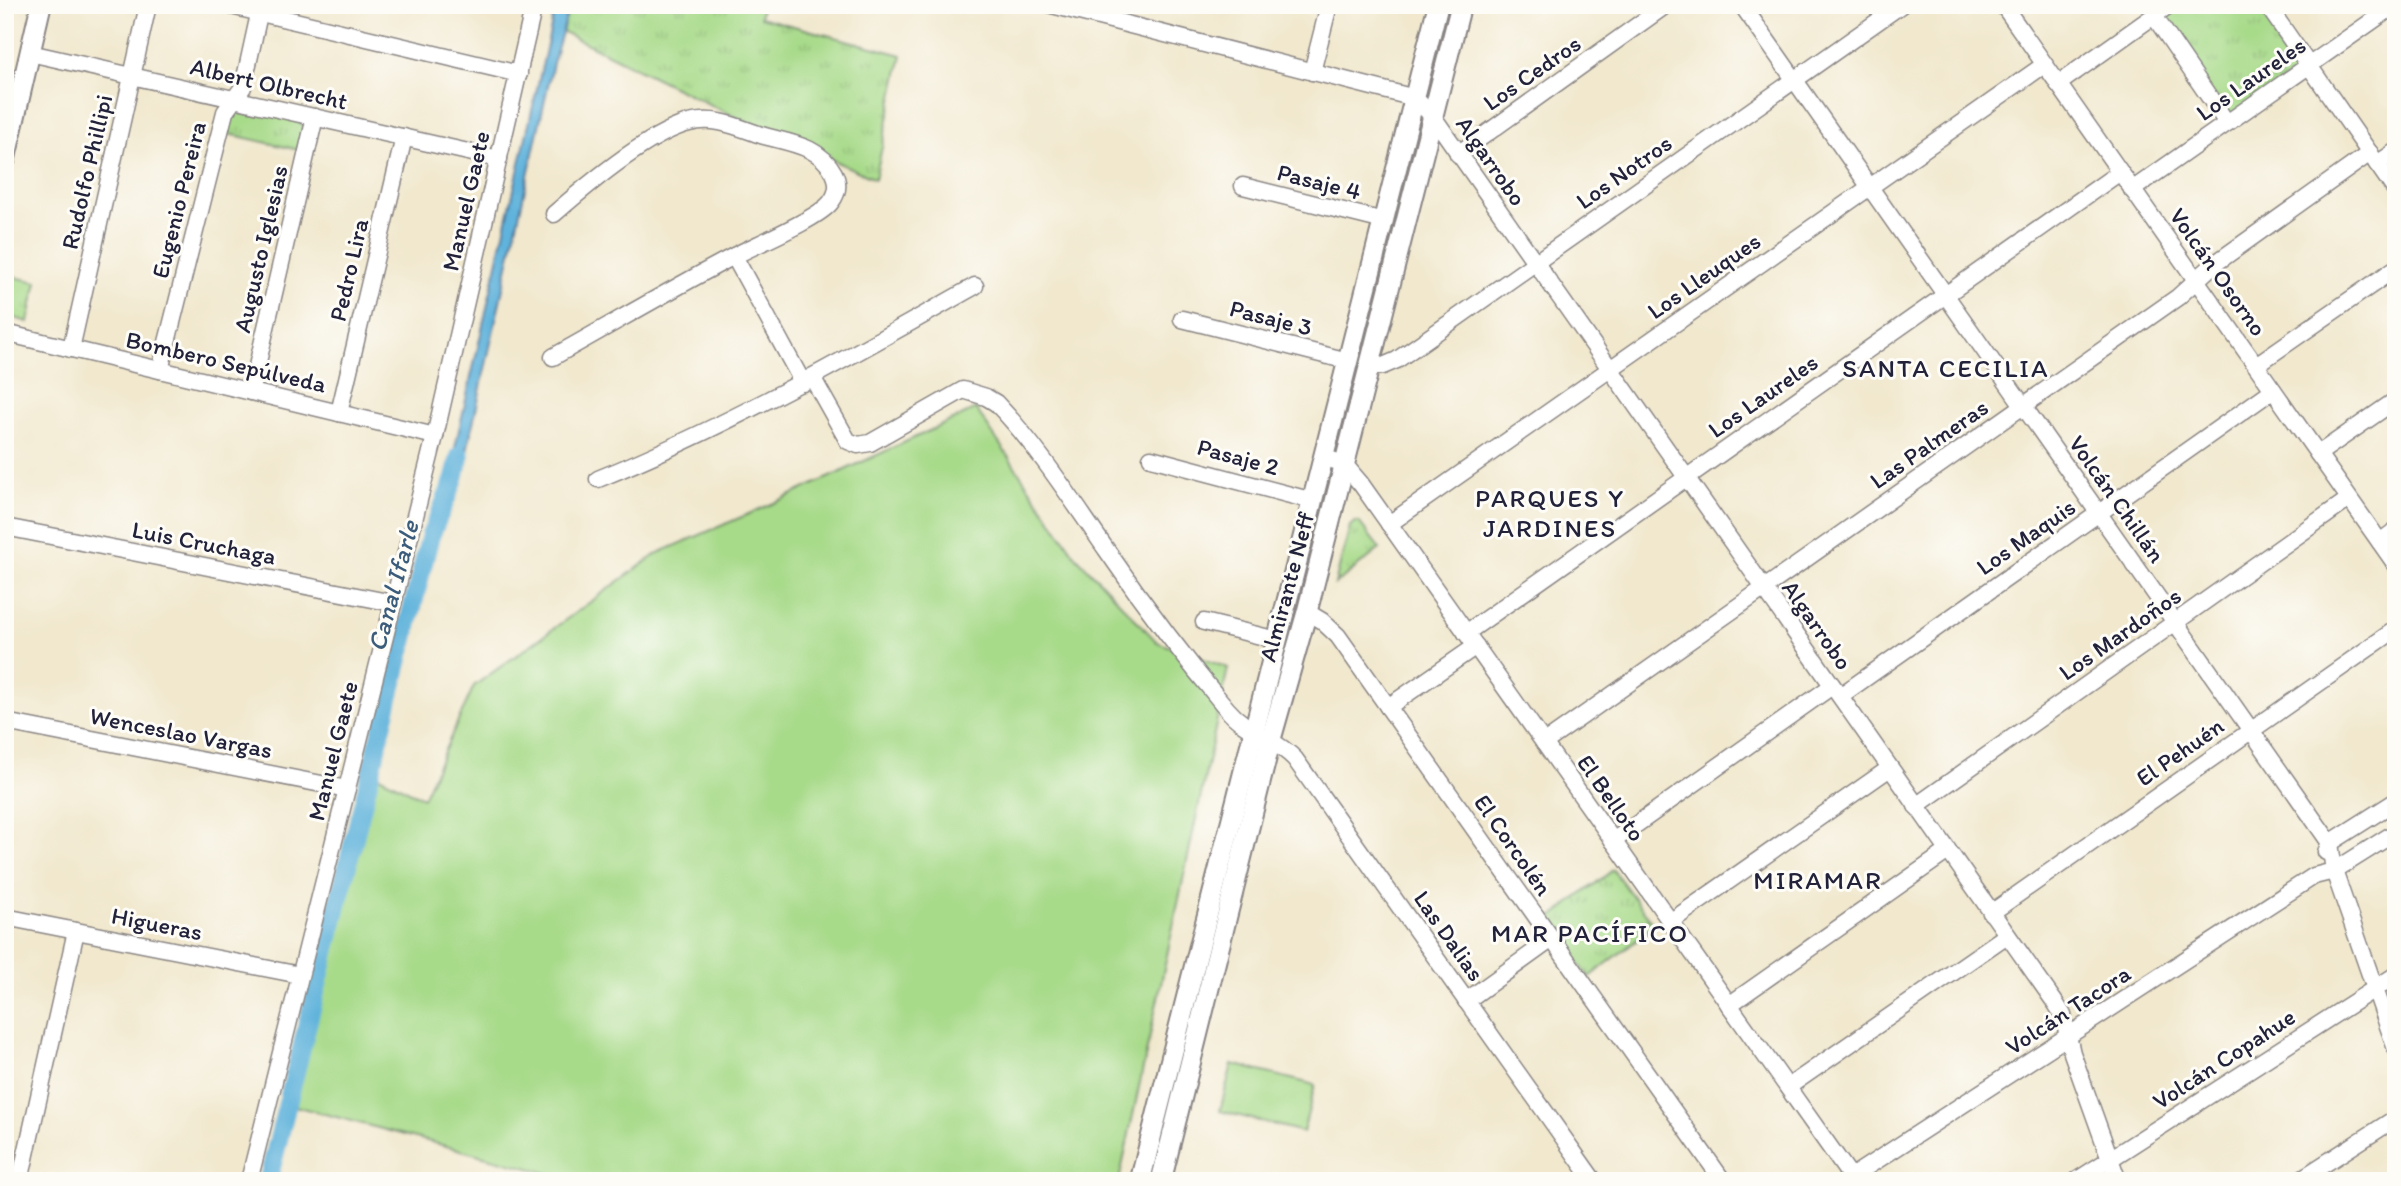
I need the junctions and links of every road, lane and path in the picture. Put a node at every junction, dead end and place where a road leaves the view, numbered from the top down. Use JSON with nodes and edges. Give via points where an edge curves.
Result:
{"nodes":[{"id":1,"x":40,"y":5,"type":"edge"},
{"id":2,"x":148,"y":5,"type":"edge"},
{"id":3,"x":228,"y":5,"type":"edge"},
{"id":4,"x":534,"y":5,"type":"edge"},
{"id":5,"x":1052,"y":5,"type":"edge"},
{"id":6,"x":1329,"y":5,"type":"edge"},
{"id":7,"x":1438,"y":5,"type":"edge"},
{"id":8,"x":1461,"y":5,"type":"edge"},
{"id":9,"x":1666,"y":5,"type":"edge"},
{"id":10,"x":1742,"y":5,"type":"edge"},
{"id":11,"x":1901,"y":5,"type":"edge"},
{"id":12,"x":2003,"y":5,"type":"edge"},
{"id":13,"x":2169,"y":5,"type":"edge"},
{"id":14,"x":2267,"y":5,"type":"edge"},
{"id":15,"x":2395,"y":5,"type":"edge"},
{"id":16,"x":1071,"y":8,"type":"edge"},
{"id":17,"x":261,"y":9,"type":"edge"},
{"id":18,"x":2154,"y":16,"type":"junction"},
{"id":19,"x":30,"y":53,"type":"junction"},
{"id":20,"x":2045,"y":65,"type":"junction"},
{"id":21,"x":2309,"y":66,"type":"junction"},
{"id":22,"x":1312,"y":72,"type":"junction"},
{"id":23,"x":519,"y":74,"type":"junction"},
{"id":24,"x":132,"y":76,"type":"junction"},
{"id":25,"x":1795,"y":80,"type":"junction"},
{"id":26,"x":2058,"y":84,"type":"junction"},
{"id":27,"x":1415,"y":98,"type":"junction"},
{"id":28,"x":234,"y":99,"type":"junction"},
{"id":29,"x":315,"y":117,"type":"junction"},
{"id":30,"x":1434,"y":118,"type":"junction"},
{"id":31,"x":2227,"y":123,"type":"junction"},
{"id":32,"x":404,"y":137,"type":"junction"},
{"id":33,"x":2396,"y":151,"type":"edge"},
{"id":34,"x":1458,"y":153,"type":"junction"},
{"id":35,"x":499,"y":159,"type":"junction"},
{"id":36,"x":2374,"y":159,"type":"junction"},
{"id":37,"x":5,"y":160,"type":"edge"},
{"id":38,"x":2120,"y":172,"type":"junction"},
{"id":39,"x":1243,"y":186,"type":"dead end"},
{"id":40,"x":1870,"y":187,"type":"junction"},
{"id":41,"x":2132,"y":190,"type":"junction"},
{"id":42,"x":2396,"y":191,"type":"edge"},
{"id":43,"x":554,"y":214,"type":"dead end"},
{"id":44,"x":1384,"y":221,"type":"junction"},
{"id":45,"x":734,"y":256,"type":"junction"},
{"id":46,"x":1534,"y":262,"type":"junction"},
{"id":47,"x":2396,"y":268,"type":"edge"},
{"id":48,"x":2196,"y":281,"type":"junction"},
{"id":49,"x":975,"y":286,"type":"dead end"},
{"id":50,"x":1946,"y":295,"type":"junction"},
{"id":51,"x":1182,"y":319,"type":"dead end"},
{"id":52,"x":5,"y":333,"type":"edge"},
{"id":53,"x":71,"y":349,"type":"junction"},
{"id":54,"x":553,"y":356,"type":"dead end"},
{"id":55,"x":1348,"y":360,"type":"junction"},
{"id":56,"x":2256,"y":365,"type":"junction"},
{"id":57,"x":1369,"y":368,"type":"junction"},
{"id":58,"x":160,"y":370,"type":"junction"},
{"id":59,"x":1610,"y":370,"type":"junction"},
{"id":60,"x":807,"y":380,"type":"junction"},
{"id":61,"x":2273,"y":390,"type":"junction"},
{"id":62,"x":251,"y":392,"type":"junction"},
{"id":63,"x":2396,"y":400,"type":"edge"},
{"id":64,"x":2023,"y":406,"type":"junction"},
{"id":65,"x":339,"y":413,"type":"junction"},
{"id":66,"x":435,"y":436,"type":"junction"},
{"id":67,"x":2318,"y":454,"type":"junction"},
{"id":68,"x":1324,"y":457,"type":"junction"},
{"id":69,"x":1151,"y":458,"type":"dead end"},
{"id":70,"x":1344,"y":464,"type":"junction"},
{"id":71,"x":1686,"y":478,"type":"junction"},
{"id":72,"x":598,"y":479,"type":"dead end"},
{"id":73,"x":2350,"y":499,"type":"junction"},
{"id":74,"x":1313,"y":501,"type":"junction"},
{"id":75,"x":2099,"y":513,"type":"junction"},
{"id":76,"x":1389,"y":524,"type":"junction"},
{"id":77,"x":5,"y":527,"type":"edge"},
{"id":78,"x":2396,"y":530,"type":"edge"},
{"id":79,"x":2380,"y":542,"type":"junction"},
{"id":80,"x":2396,"y":565,"type":"edge"},
{"id":81,"x":1764,"y":588,"type":"junction"},
{"id":82,"x":393,"y":603,"type":"junction"},
{"id":83,"x":1307,"y":611,"type":"junction"},
{"id":84,"x":1203,"y":622,"type":"dead end"},
{"id":85,"x":2176,"y":622,"type":"junction"},
{"id":86,"x":2396,"y":629,"type":"edge"},
{"id":87,"x":1277,"y":640,"type":"junction"},
{"id":88,"x":1471,"y":640,"type":"junction"},
{"id":89,"x":1836,"y":691,"type":"junction"},
{"id":90,"x":1388,"y":707,"type":"junction"},
{"id":91,"x":5,"y":722,"type":"edge"},
{"id":92,"x":2252,"y":730,"type":"junction"},
{"id":93,"x":1262,"y":735,"type":"junction"},
{"id":94,"x":1544,"y":743,"type":"junction"},
{"id":95,"x":1890,"y":768,"type":"junction"},
{"id":96,"x":347,"y":789,"type":"junction"},
{"id":97,"x":2396,"y":801,"type":"edge"},
{"id":98,"x":1916,"y":806,"type":"junction"},
{"id":99,"x":2396,"y":832,"type":"edge"},
{"id":100,"x":1613,"y":841,"type":"junction"},
{"id":101,"x":2330,"y":843,"type":"junction"},
{"id":102,"x":1948,"y":851,"type":"junction"},
{"id":103,"x":2334,"y":871,"type":"junction"},
{"id":104,"x":2314,"y":876,"type":"junction"},
{"id":105,"x":1992,"y":913,"type":"junction"},
{"id":106,"x":5,"y":917,"type":"edge"},
{"id":107,"x":1671,"y":922,"type":"junction"},
{"id":108,"x":76,"y":931,"type":"junction"},
{"id":109,"x":2007,"y":935,"type":"junction"},
{"id":110,"x":1552,"y":939,"type":"junction"},
{"id":111,"x":300,"y":975,"type":"junction"},
{"id":112,"x":2396,"y":975,"type":"edge"},
{"id":113,"x":2375,"y":988,"type":"junction"},
{"id":114,"x":1466,"y":1001,"type":"junction"},
{"id":115,"x":1729,"y":1005,"type":"junction"},
{"id":116,"x":2068,"y":1037,"type":"junction"},
{"id":117,"x":2396,"y":1048,"type":"edge"},
{"id":118,"x":1787,"y":1087,"type":"junction"},
{"id":119,"x":2396,"y":1118,"type":"edge"},
{"id":120,"x":2110,"y":1159,"type":"junction"},
{"id":121,"x":1848,"y":1179,"type":"edge"},
{"id":122,"x":20,"y":1181,"type":"edge"},
{"id":123,"x":249,"y":1181,"type":"edge"},
{"id":124,"x":1140,"y":1181,"type":"edge"},
{"id":125,"x":1161,"y":1181,"type":"edge"},
{"id":126,"x":1594,"y":1181,"type":"edge"},
{"id":127,"x":1723,"y":1181,"type":"edge"},
{"id":128,"x":2076,"y":1181,"type":"edge"},
{"id":129,"x":2118,"y":1181,"type":"edge"},
{"id":130,"x":2298,"y":1181,"type":"edge"}],
"edges":[{"from":1,"to":19,"type":"street"},
{"from":2,"to":24,"type":"street","name":"Rudolfo Phillipi"},
{"from":3,"to":17,"type":"street"},
{"from":4,"to":23,"type":"street","name":"Manuel Gaete"},
{"from":5,"to":16,"type":"street"},
{"from":6,"to":22,"type":"street"},
{"from":7,"to":27,"type":"street","name":"Almirante Neff"},
{"from":8,"to":30,"type":"street","name":"Almirante Neff"},
{"from":9,"to":34,"type":"street","name":"Los Cedros"},
{"from":10,"to":25,"type":"street","name":"Volcán Chillán"},
{"from":11,"to":25,"type":"street","name":"Los Notros"},
{"from":12,"to":20,"type":"street","name":"Volcán Osorno"},
{"from":13,"to":18,"type":"street"},
{"from":14,"to":21,"type":"street"},
{"from":15,"to":21,"type":"street","name":"Los Laureles"},
{"from":16,"to":22,"type":"street"},
{"from":17,"to":23,"type":"street"},
{"from":17,"to":28,"type":"street","name":"Eugenio Pereira","via":[[243,87]]},
{"from":18,"to":26,"type":"street"},
{"from":18,"to":31,"type":"street"},
{"from":19,"to":24,"type":"street","name":"Albert Olbrecht"},
{"from":19,"to":37,"type":"street"},
{"from":20,"to":26,"type":"street","name":"Volcán Osorno"},
{"from":20,"to":40,"type":"street","name":"Los Lleuques"},
{"from":21,"to":31,"type":"street","name":"Los Laureles"},
{"from":21,"to":36,"type":"street"},
{"from":22,"to":27,"type":"street"},
{"from":23,"to":35,"type":"street","name":"Manuel Gaete"},
{"from":24,"to":28,"type":"street","name":"Albert Olbrecht"},
{"from":24,"to":53,"type":"street","name":"Rudolfo Phillipi"},
{"from":25,"to":40,"type":"street","name":"Volcán Chillán"},
{"from":25,"to":46,"type":"street","name":"Los Notros"},
{"from":26,"to":38,"type":"street","name":"Volcán Osorno"},
{"from":27,"to":30,"type":"street","name":"Algarrobo"},
{"from":27,"to":44,"type":"street","name":"Almirante Neff"},
{"from":28,"to":29,"type":"street","name":"Albert Olbrecht"},
{"from":28,"to":58,"type":"street","name":"Eugenio Pereira","via":[[225,112]]},
{"from":29,"to":32,"type":"street","name":"Albert Olbrecht"},
{"from":29,"to":62,"type":"street","name":"Augusto Iglesias"},
{"from":30,"to":34,"type":"street","name":"Algarrobo"},
{"from":30,"to":57,"type":"street","name":"Almirante Neff"},
{"from":31,"to":41,"type":"street","name":"Los Laureles"},
{"from":32,"to":35,"type":"street","name":"Albert Olbrecht"},
{"from":32,"to":65,"type":"street","name":"Pedro Lira"},
{"from":33,"to":36,"type":"street","name":"Las Palmeras"},
{"from":34,"to":46,"type":"street","name":"Algarrobo"},
{"from":35,"to":66,"type":"street","name":"Manuel Gaete"},
{"from":36,"to":42,"type":"street"},
{"from":36,"to":48,"type":"street","name":"Las Palmeras","via":[[2213,265]]},
{"from":38,"to":41,"type":"street","name":"Volcán Osorno"},
{"from":38,"to":50,"type":"street","name":"Los Laureles"},
{"from":39,"to":44,"type":"street","name":"Pasaje 4"},
{"from":40,"to":50,"type":"street","name":"Volcán Chillán"},
{"from":40,"to":59,"type":"street","name":"Los Lleuques"},
{"from":41,"to":48,"type":"street","name":"Volcán Osorno"},
{"from":43,"to":45,"type":"street","via":[[622,160],[697,121],[721,122],[802,145],[820,155],[838,181],[827,207]]},
{"from":44,"to":55,"type":"street","name":"Almirante Neff"},
{"from":45,"to":54,"type":"street"},
{"from":45,"to":60,"type":"street","name":"Las Dalias"},
{"from":46,"to":57,"type":"street","name":"Los Notros","via":[[1397,360]]},
{"from":46,"to":59,"type":"street","name":"Algarrobo"},
{"from":47,"to":56,"type":"street"},
{"from":48,"to":56,"type":"street","name":"Volcán Osorno"},
{"from":48,"to":64,"type":"street","name":"Las Palmeras"},
{"from":49,"to":60,"type":"street"},
{"from":50,"to":64,"type":"street","name":"Volcán Chillán"},
{"from":50,"to":71,"type":"street","name":"Los Laureles"},
{"from":51,"to":55,"type":"street","name":"Pasaje 3"},
{"from":52,"to":53,"type":"street","name":"Bombero Sepúlveda"},
{"from":53,"to":58,"type":"street","name":"Bombero Sepúlveda"},
{"from":55,"to":68,"type":"street","name":"Almirante Neff"},
{"from":56,"to":61,"type":"street","name":"Volcán Osorno"},
{"from":57,"to":70,"type":"street","name":"Almirante Neff"},
{"from":58,"to":62,"type":"street","name":"Bombero Sepúlveda"},
{"from":59,"to":71,"type":"street","name":"Algarrobo"},
{"from":59,"to":76,"type":"street","name":"Los Lleuques"},
{"from":60,"to":72,"type":"street","via":[[710,430]]},
{"from":60,"to":93,"type":"street","name":"Las Dalias","via":[[848,441],[858,445],[870,443],[963,390],[996,403],[1186,658],[1237,720]]},
{"from":61,"to":67,"type":"street","name":"Volcán Osorno"},
{"from":61,"to":75,"type":"street","name":"Los Maquis"},
{"from":62,"to":65,"type":"street","name":"Bombero Sepúlveda"},
{"from":63,"to":67,"type":"street"},
{"from":64,"to":75,"type":"street","name":"Volcán Chillán"},
{"from":64,"to":81,"type":"street","name":"Las Palmeras"},
{"from":65,"to":66,"type":"street","name":"Bombero Sepúlveda"},
{"from":66,"to":82,"type":"street","name":"Manuel Gaete"},
{"from":67,"to":73,"type":"street","name":"Volcán Osorno"},
{"from":68,"to":70,"type":"street"},
{"from":68,"to":74,"type":"street","name":"Almirante Neff"},
{"from":69,"to":74,"type":"street","name":"Pasaje 2"},
{"from":70,"to":76,"type":"street","name":"El Belloto"},
{"from":70,"to":83,"type":"street","name":"Almirante Neff"},
{"from":71,"to":81,"type":"street","name":"Algarrobo"},
{"from":71,"to":88,"type":"street","name":"Los Laureles"},
{"from":73,"to":79,"type":"street","name":"Volcán Osorno"},
{"from":73,"to":85,"type":"street","name":"Los Mardoños"},
{"from":74,"to":87,"type":"street","name":"Almirante Neff"},
{"from":75,"to":85,"type":"street","name":"Volcán Chillán"},
{"from":75,"to":89,"type":"street","name":"Los Maquis"},
{"from":76,"to":88,"type":"street","name":"El Belloto"},
{"from":77,"to":82,"type":"street","name":"Luis Cruchaga"},
{"from":78,"to":79,"type":"street"},
{"from":79,"to":80,"type":"street","name":"Volcán Osorno"},
{"from":81,"to":89,"type":"street","name":"Algarrobo"},
{"from":81,"to":94,"type":"street","name":"Las Palmeras"},
{"from":82,"to":96,"type":"street","name":"Manuel Gaete"},
{"from":83,"to":90,"type":"street","name":"El Corcolén","via":[[1338,636]]},
{"from":83,"to":93,"type":"street","name":"Almirante Neff"},
{"from":84,"to":87,"type":"street"},
{"from":85,"to":92,"type":"street","name":"Volcán Chillán"},
{"from":85,"to":98,"type":"street","name":"Los Mardoños"},
{"from":86,"to":92,"type":"street","name":"El Pehuén"},
{"from":87,"to":93,"type":"street","name":"Almirante Neff"},
{"from":88,"to":90,"type":"street","name":"Los Laureles"},
{"from":88,"to":94,"type":"street","name":"El Belloto"},
{"from":89,"to":95,"type":"street","name":"Algarrobo"},
{"from":89,"to":100,"type":"street","name":"Los Maquis"},
{"from":90,"to":110,"type":"street","name":"El Corcolén"},
{"from":91,"to":96,"type":"street","name":"Wenceslao Vargas"},
{"from":92,"to":101,"type":"street","name":"Volcán Chillán"},
{"from":92,"to":105,"type":"street","name":"El Pehuén"},
{"from":93,"to":114,"type":"street","name":"Las Dalias","via":[[1295,759]]},
{"from":93,"to":124,"type":"street","name":"Almirante Neff"},
{"from":93,"to":125,"type":"street","name":"Almirante Neff"},
{"from":94,"to":100,"type":"street","name":"El Belloto"},
{"from":95,"to":98,"type":"street","name":"Algarrobo"},
{"from":95,"to":107,"type":"street"},
{"from":96,"to":111,"type":"street","name":"Manuel Gaete"},
{"from":97,"to":101,"type":"street"},
{"from":98,"to":102,"type":"street","name":"Algarrobo"},
{"from":99,"to":103,"type":"street","name":"Volcán Tacora"},
{"from":100,"to":107,"type":"street","name":"El Belloto"},
{"from":101,"to":103,"type":"street","name":"Volcán Chillán"},
{"from":101,"to":104,"type":"street"},
{"from":102,"to":105,"type":"street","name":"Algarrobo"},
{"from":102,"to":115,"type":"street"},
{"from":103,"to":104,"type":"street","name":"Volcán Tacora"},
{"from":103,"to":113,"type":"street","name":"Volcán Chillán"},
{"from":104,"to":116,"type":"street","name":"Volcán Tacora"},
{"from":105,"to":109,"type":"street","name":"Algarrobo"},
{"from":106,"to":108,"type":"street","name":"Higueras"},
{"from":107,"to":115,"type":"street","name":"El Belloto"},
{"from":108,"to":111,"type":"street","name":"Higueras"},
{"from":108,"to":122,"type":"street"},
{"from":109,"to":116,"type":"street","name":"Algarrobo","via":[[2063,1015]]},
{"from":109,"to":118,"type":"street"},
{"from":110,"to":114,"type":"street"},
{"from":110,"to":127,"type":"street","name":"El Corcolén"},
{"from":111,"to":123,"type":"street","name":"Manuel Gaete"},
{"from":112,"to":113,"type":"street","name":"Volcán Copahue"},
{"from":113,"to":117,"type":"street","name":"Volcán Chillán"},
{"from":113,"to":120,"type":"street","name":"Volcán Copahue"},
{"from":114,"to":126,"type":"street","name":"Las Dalias"},
{"from":115,"to":118,"type":"street","name":"El Belloto"},
{"from":116,"to":120,"type":"street","name":"Algarrobo"},
{"from":116,"to":121,"type":"street","name":"Volcán Tacora"},
{"from":118,"to":121,"type":"street","name":"El Belloto"},
{"from":119,"to":130,"type":"street"},
{"from":120,"to":128,"type":"street","name":"Volcán Copahue"},
{"from":120,"to":129,"type":"street","name":"Algarrobo"}]}
